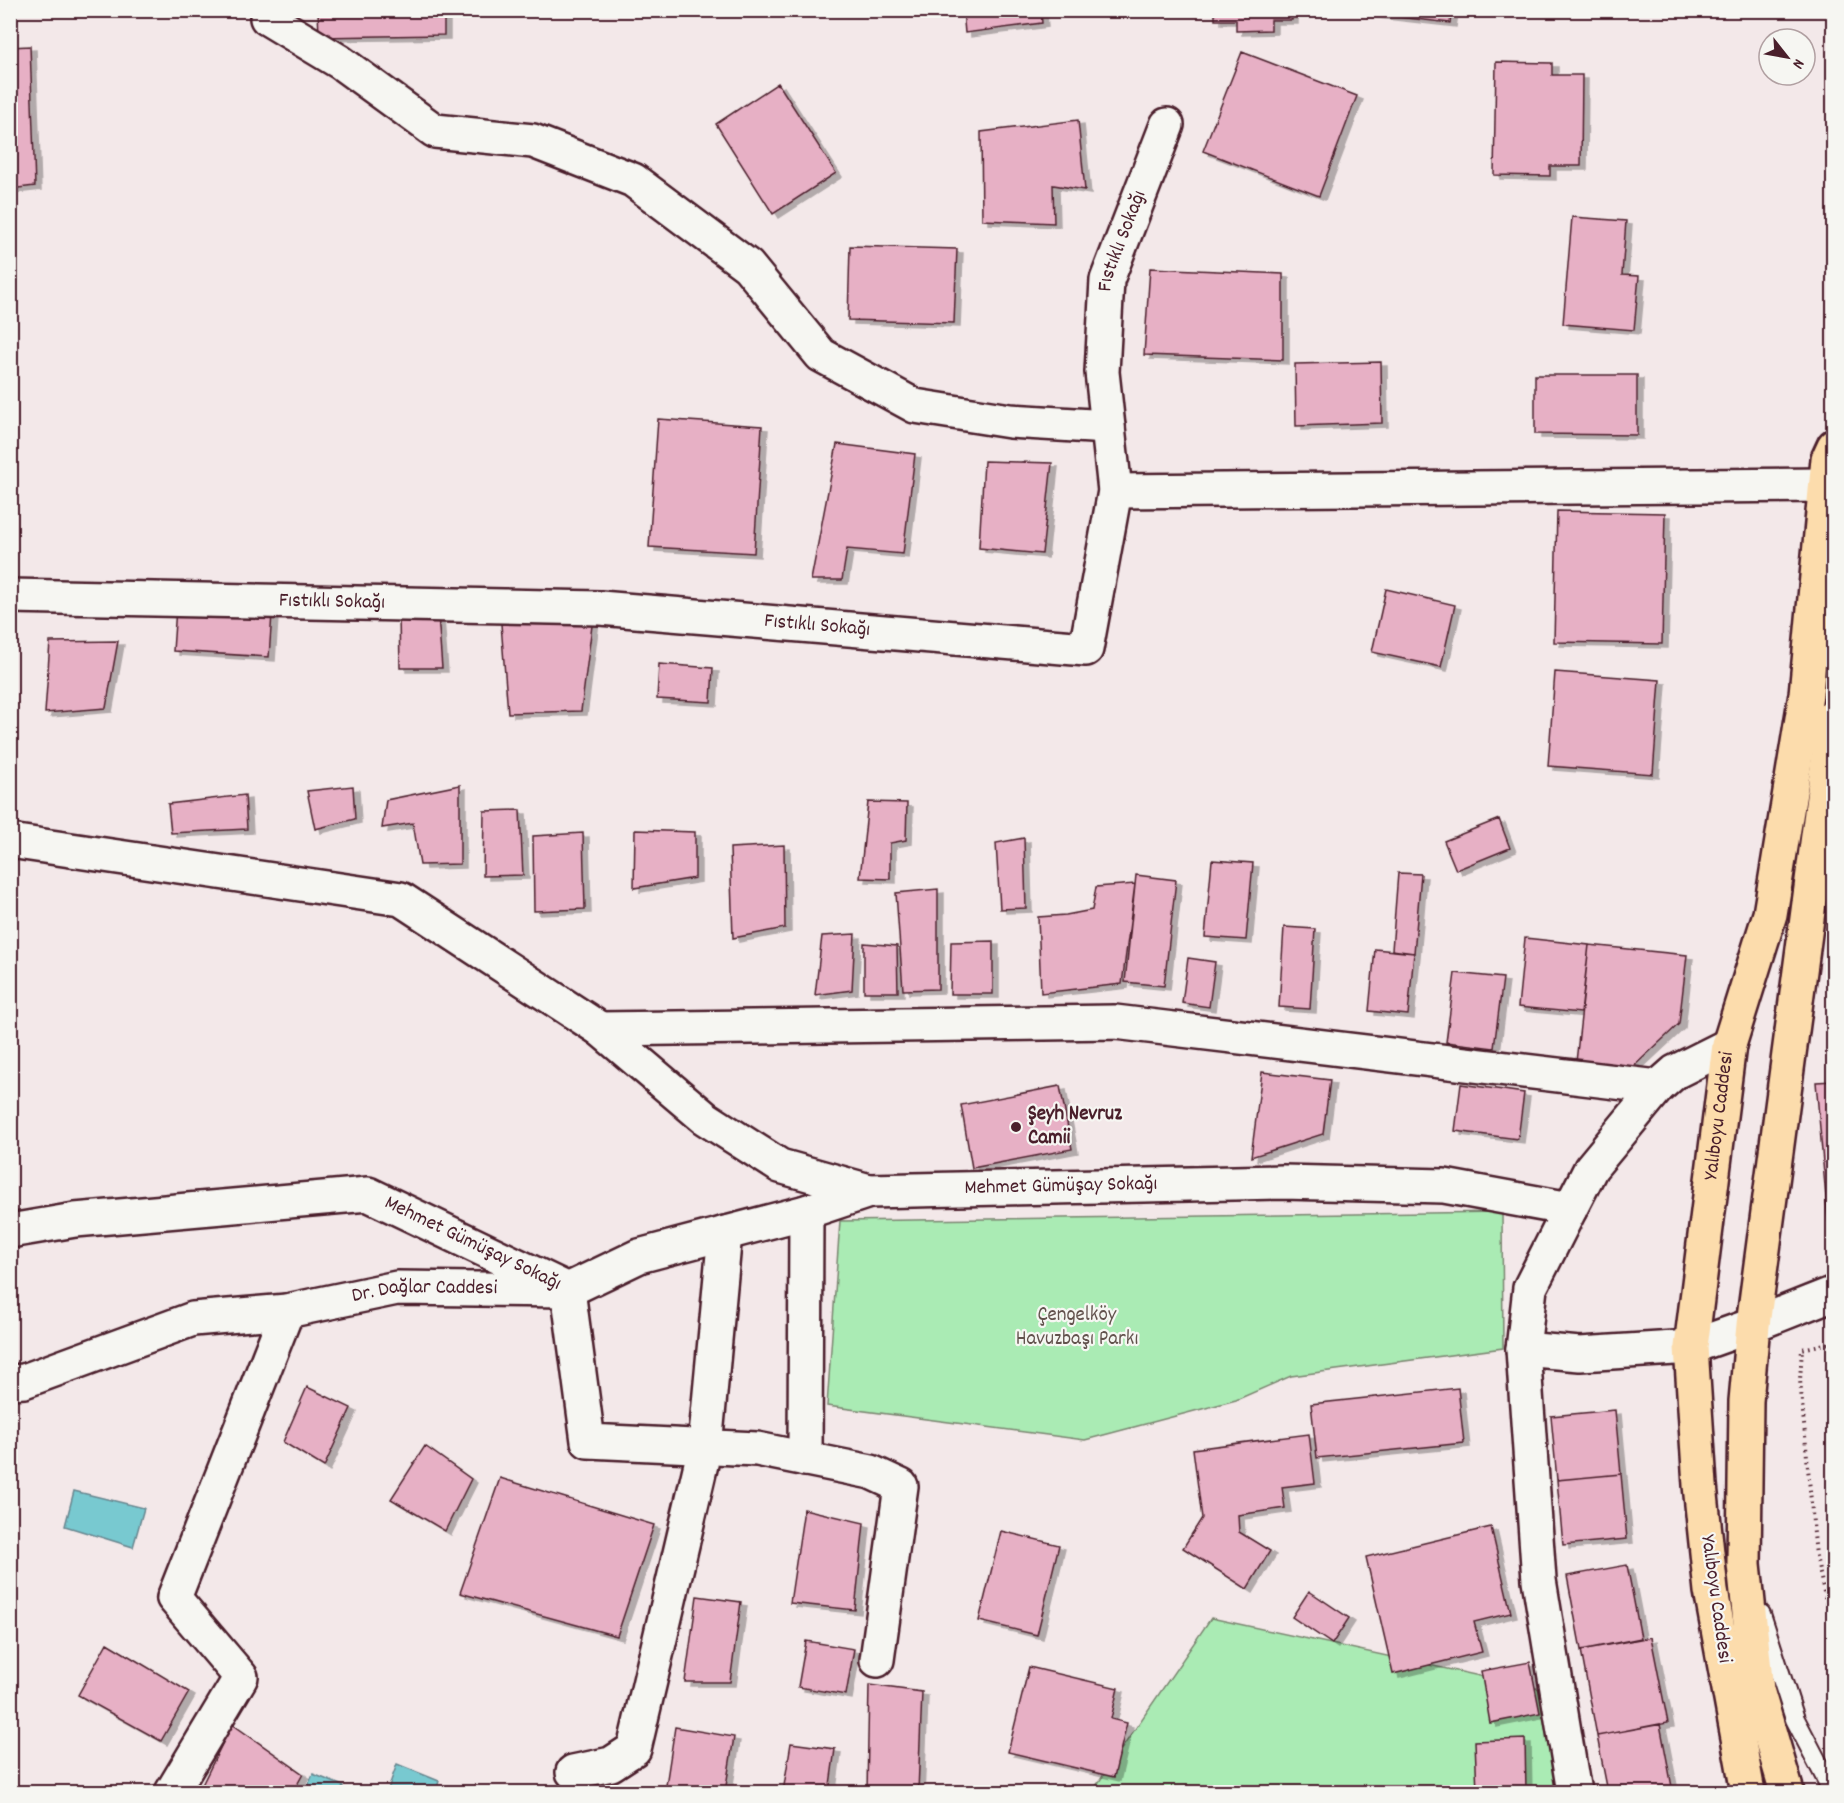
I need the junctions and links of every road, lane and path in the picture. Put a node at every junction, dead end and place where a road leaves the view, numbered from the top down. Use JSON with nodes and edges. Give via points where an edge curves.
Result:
{"nodes":[{"id":1,"x":269,"y":14,"type":"edge"},
{"id":2,"x":1167,"y":125,"type":"dead end"},
{"id":3,"x":1108,"y":427,"type":"junction"},
{"id":4,"x":1833,"y":446,"type":"edge"},
{"id":5,"x":1826,"y":486,"type":"junction"},
{"id":6,"x":1115,"y":491,"type":"junction"},
{"id":7,"x":10,"y":596,"type":"edge"},
{"id":8,"x":1833,"y":715,"type":"edge"},
{"id":9,"x":10,"y":841,"type":"edge"},
{"id":10,"x":600,"y":1029,"type":"junction"},
{"id":11,"x":1729,"y":1045,"type":"junction"},
{"id":12,"x":1658,"y":1087,"type":"junction"},
{"id":13,"x":869,"y":1191,"type":"junction"},
{"id":14,"x":1570,"y":1209,"type":"junction"},
{"id":15,"x":806,"y":1212,"type":"junction"},
{"id":16,"x":10,"y":1231,"type":"edge"},
{"id":17,"x":725,"y":1233,"type":"junction"},
{"id":18,"x":568,"y":1290,"type":"junction"},
{"id":19,"x":1832,"y":1296,"type":"edge"},
{"id":20,"x":287,"y":1311,"type":"junction"},
{"id":21,"x":1753,"y":1325,"type":"junction"},
{"id":22,"x":1833,"y":1342,"type":"edge"},
{"id":23,"x":1691,"y":1347,"type":"junction"},
{"id":24,"x":1523,"y":1349,"type":"junction"},
{"id":25,"x":10,"y":1382,"type":"edge"},
{"id":26,"x":705,"y":1447,"type":"junction"},
{"id":27,"x":805,"y":1459,"type":"junction"},
{"id":28,"x":1744,"y":1564,"type":"junction"},
{"id":29,"x":1833,"y":1637,"type":"edge"},
{"id":30,"x":877,"y":1660,"type":"dead end"},
{"id":31,"x":573,"y":1772,"type":"dead end"},
{"id":32,"x":172,"y":1792,"type":"edge"},
{"id":33,"x":1574,"y":1792,"type":"edge"},
{"id":34,"x":1748,"y":1792,"type":"edge"},
{"id":35,"x":1786,"y":1792,"type":"edge"},
{"id":36,"x":1833,"y":1792,"type":"edge"}],
"edges":[{"from":1,"to":3,"type":"street","via":[[435,131],[533,141],[633,180],[748,266],[821,355],[915,405],[1010,421]]},
{"from":2,"to":3,"type":"street","name":"Fıstıklı Sokağı","via":[[1107,280],[1102,372]]},
{"from":3,"to":6,"type":"street","name":"Fıstıklı Sokağı"},
{"from":4,"to":5,"type":"main road","name":"Yalıboyu Caddesi"},
{"from":5,"to":6,"type":"street"},
{"from":5,"to":11,"type":"main road","name":"Yalıboyu Caddesi","via":[[1806,694],[1770,914]]},
{"from":6,"to":7,"type":"street","name":"Fıstıklı Sokağı","via":[[1086,649],[600,608]]},
{"from":8,"to":21,"type":"main road","name":"Yalıboyu Caddesi"},
{"from":9,"to":10,"type":"street","name":"Mehmet Gümüşay Sokağı","via":[[401,899]]},
{"from":10,"to":12,"type":"street","via":[[1115,1023]]},
{"from":10,"to":13,"type":"street","name":"Mehmet Gümüşay Sokağı","via":[[705,1118],[780,1166]]},
{"from":11,"to":12,"type":"street","via":[[1675,1072]]},
{"from":11,"to":23,"type":"main road","name":"Yalıboyu Caddesi"},
{"from":12,"to":14,"type":"street","via":[[1592,1168]]},
{"from":13,"to":14,"type":"street","name":"Mehmet Gümüşay Sokağı","via":[[1283,1182],[1444,1186]]},
{"from":13,"to":15,"type":"street","name":"Dr. Dağlar Caddesi"},
{"from":14,"to":24,"type":"street","via":[[1530,1288]]},
{"from":15,"to":17,"type":"street","name":"Dr. Dağlar Caddesi"},
{"from":15,"to":27,"type":"street"},
{"from":16,"to":18,"type":"street","name":"Mehmet Gümüşay Sokağı","via":[[75,1220],[368,1194]]},
{"from":17,"to":18,"type":"street","name":"Dr. Dağlar Caddesi","via":[[639,1256]]},
{"from":17,"to":26,"type":"street"},
{"from":18,"to":20,"type":"street","name":"Dr. Dağlar Caddesi","via":[[397,1288]]},
{"from":18,"to":26,"type":"street","name":"Mehmet Gümüşay Sokağı","via":[[588,1442]]},
{"from":19,"to":21,"type":"street"},
{"from":20,"to":25,"type":"street","name":"Dr. Dağlar Caddesi","via":[[193,1319],[24,1381]]},
{"from":20,"to":32,"type":"street","via":[[174,1598],[241,1677]]},
{"from":21,"to":23,"type":"street"},
{"from":21,"to":28,"type":"main road","name":"Yalıboyu Caddesi","via":[[1746,1401]]},
{"from":22,"to":29,"type":"path","via":[[1802,1349],[1800,1380],[1816,1556]]},
{"from":23,"to":24,"type":"street","via":[[1580,1354]]},
{"from":23,"to":34,"type":"main road","name":"Yalıboyu Caddesi","via":[[1711,1591]]},
{"from":24,"to":33,"type":"street","via":[[1539,1580]]},
{"from":26,"to":27,"type":"street","name":"Mehmet Gümüşay Sokağı","via":[[757,1449]]},
{"from":26,"to":31,"type":"street","via":[[634,1749],[611,1764]]},
{"from":27,"to":30,"type":"street","name":"Mehmet Gümüşay Sokağı","via":[[871,1473],[901,1486]]},
{"from":28,"to":35,"type":"main road","name":"Yalıboyu Caddesi","via":[[1757,1690]]},
{"from":28,"to":36,"type":"lane","via":[[1795,1719]]}]}
